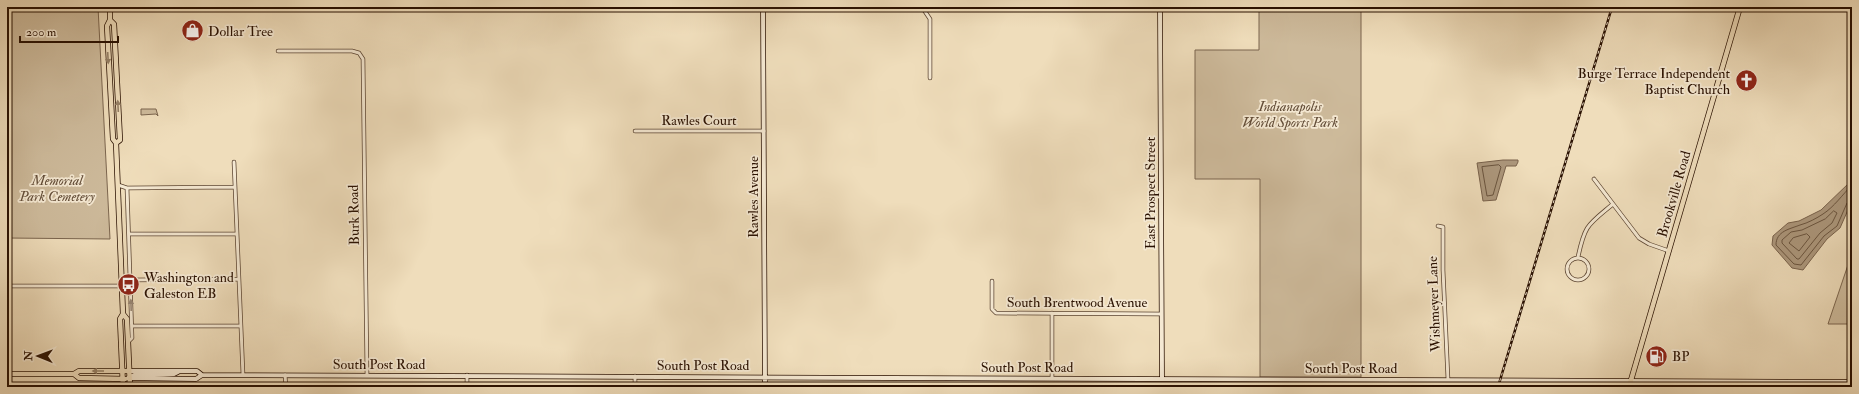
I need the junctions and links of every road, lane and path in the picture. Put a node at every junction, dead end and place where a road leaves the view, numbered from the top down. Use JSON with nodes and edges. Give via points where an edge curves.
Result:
{"nodes":[{"id":1,"x":110,"y":7,"type":"edge"},
{"id":2,"x":763,"y":7,"type":"edge"},
{"id":3,"x":922,"y":7,"type":"edge"},
{"id":4,"x":1160,"y":7,"type":"edge"},
{"id":5,"x":1740,"y":7,"type":"edge"},
{"id":6,"x":278,"y":51,"type":"dead end"},
{"id":7,"x":930,"y":78,"type":"dead end"},
{"id":8,"x":635,"y":131,"type":"dead end"},
{"id":9,"x":764,"y":131,"type":"junction"},
{"id":10,"x":234,"y":162,"type":"dead end"},
{"id":11,"x":1594,"y":179,"type":"dead end"},
{"id":12,"x":118,"y":186,"type":"junction"},
{"id":13,"x":234,"y":187,"type":"junction"},
{"id":14,"x":127,"y":188,"type":"junction"},
{"id":15,"x":1613,"y":204,"type":"junction"},
{"id":16,"x":1438,"y":226,"type":"dead end"},
{"id":17,"x":129,"y":234,"type":"junction"},
{"id":18,"x":237,"y":234,"type":"junction"},
{"id":19,"x":1669,"y":251,"type":"junction"},
{"id":20,"x":1578,"y":257,"type":"junction"},
{"id":21,"x":239,"y":279,"type":"junction"},
{"id":22,"x":130,"y":280,"type":"junction"},
{"id":23,"x":992,"y":281,"type":"dead end"},
{"id":24,"x":7,"y":286,"type":"edge"},
{"id":25,"x":122,"y":286,"type":"junction"},
{"id":26,"x":1052,"y":313,"type":"junction"},
{"id":27,"x":123,"y":314,"type":"junction"},
{"id":28,"x":1162,"y":314,"type":"junction"},
{"id":29,"x":132,"y":326,"type":"junction"},
{"id":30,"x":241,"y":326,"type":"junction"},
{"id":31,"x":128,"y":342,"type":"junction"},
{"id":32,"x":126,"y":371,"type":"junction"},
{"id":33,"x":178,"y":372,"type":"junction"},
{"id":34,"x":7,"y":374,"type":"edge"},
{"id":35,"x":74,"y":374,"type":"junction"},
{"id":36,"x":202,"y":375,"type":"junction"},
{"id":37,"x":243,"y":375,"type":"junction"},
{"id":38,"x":285,"y":375,"type":"junction"},
{"id":39,"x":367,"y":375,"type":"junction"},
{"id":40,"x":467,"y":375,"type":"junction"},
{"id":41,"x":635,"y":376,"type":"junction"},
{"id":42,"x":765,"y":377,"type":"junction"},
{"id":43,"x":1052,"y":378,"type":"junction"},
{"id":44,"x":1162,"y":379,"type":"junction"},
{"id":45,"x":126,"y":380,"type":"edge"},
{"id":46,"x":1448,"y":380,"type":"junction"},
{"id":47,"x":1630,"y":381,"type":"junction"},
{"id":48,"x":1852,"y":382,"type":"edge"},
{"id":49,"x":130,"y":387,"type":"edge"},
{"id":50,"x":286,"y":387,"type":"edge"},
{"id":51,"x":467,"y":387,"type":"edge"},
{"id":52,"x":635,"y":387,"type":"edge"},
{"id":53,"x":765,"y":387,"type":"edge"},
{"id":54,"x":1629,"y":387,"type":"edge"}],
"edges":[{"from":1,"to":12,"type":"main road","via":[[110,20],[107,26],[112,139],[116,143]]},
{"from":2,"to":9,"type":"main road","name":"Rawles Avenue"},
{"from":3,"to":7,"type":"street","via":[[930,19]]},
{"from":4,"to":28,"type":"main road","name":"East Prospect Street"},
{"from":5,"to":19,"type":"main road","name":"Brookville Road"},
{"from":6,"to":39,"type":"street","name":"Burk Road","via":[[352,51],[362,56]]},
{"from":8,"to":9,"type":"street","name":"Rawles Court"},
{"from":9,"to":42,"type":"main road","name":"Rawles Avenue"},
{"from":10,"to":13,"type":"street"},
{"from":11,"to":15,"type":"street"},
{"from":12,"to":14,"type":"street"},
{"from":12,"to":25,"type":"main road"},
{"from":13,"to":14,"type":"street"},
{"from":13,"to":18,"type":"street"},
{"from":14,"to":17,"type":"street"},
{"from":15,"to":19,"type":"street","via":[[1638,238]]},
{"from":15,"to":20,"type":"street","via":[[1587,226],[1582,236]]},
{"from":16,"to":46,"type":"street","name":"Wishmeyer Lane","via":[[1443,227]]},
{"from":17,"to":18,"type":"street"},
{"from":17,"to":22,"type":"street"},
{"from":18,"to":21,"type":"street"},
{"from":19,"to":47,"type":"main road","name":"Brookville Road"},
{"from":20,"to":20,"type":"street","via":[[1570,261],[1567,270],[1570,276],[1578,280],[1586,276],[1589,268],[1585,260]]},
{"from":21,"to":22,"type":"street"},
{"from":21,"to":30,"type":"street"},
{"from":29,"to":22,"type":"street","one_way":true},
{"from":23,"to":26,"type":"street","name":"South Brentwood Avenue","via":[[993,311]]},
{"from":24,"to":25,"type":"street"},
{"from":25,"to":27,"type":"main road"},
{"from":26,"to":28,"type":"street","name":"South Brentwood Avenue"},
{"from":26,"to":43,"type":"street"},
{"from":27,"to":31,"type":"main road","via":[[127,319]]},
{"from":27,"to":32,"type":"main road","via":[[120,319]]},
{"from":28,"to":44,"type":"main road","name":"East Prospect Street"},
{"from":29,"to":30,"type":"street"},
{"from":29,"to":31,"type":"street","via":[[132,338]]},
{"from":30,"to":37,"type":"street"},
{"from":31,"to":32,"type":"main road"},
{"from":32,"to":33,"type":"main road","name":"South Post Road"},
{"from":32,"to":35,"type":"main road","one_way":true,"via":[[79,371]]},
{"from":32,"to":45,"type":"main road"},
{"from":33,"to":36,"type":"main road","name":"South Post Road","via":[[197,372]]},
{"from":33,"to":45,"type":"main road","via":[[134,375]]},
{"from":34,"to":35,"type":"main road"},
{"from":35,"to":45,"type":"main road","via":[[79,378]]},
{"from":36,"to":37,"type":"main road","name":"South Post Road"},
{"from":36,"to":45,"type":"main road","name":"South Post Road","via":[[196,379]]},
{"from":37,"to":38,"type":"main road","name":"South Post Road"},
{"from":38,"to":39,"type":"main road","name":"South Post Road"},
{"from":38,"to":50,"type":"street"},
{"from":39,"to":40,"type":"main road","name":"South Post Road"},
{"from":40,"to":41,"type":"main road","name":"South Post Road"},
{"from":40,"to":51,"type":"street"},
{"from":41,"to":42,"type":"main road","name":"South Post Road"},
{"from":41,"to":52,"type":"street"},
{"from":42,"to":43,"type":"main road","name":"South Post Road"},
{"from":42,"to":53,"type":"main road","name":"Rawles Avenue"},
{"from":43,"to":44,"type":"main road","name":"South Post Road"},
{"from":44,"to":46,"type":"main road","name":"South Post Road"},
{"from":45,"to":49,"type":"main road"},
{"from":46,"to":47,"type":"main road","name":"South Post Road"},
{"from":47,"to":48,"type":"main road","name":"South Post Road"},
{"from":47,"to":54,"type":"main road","name":"Brookville Road"}]}
